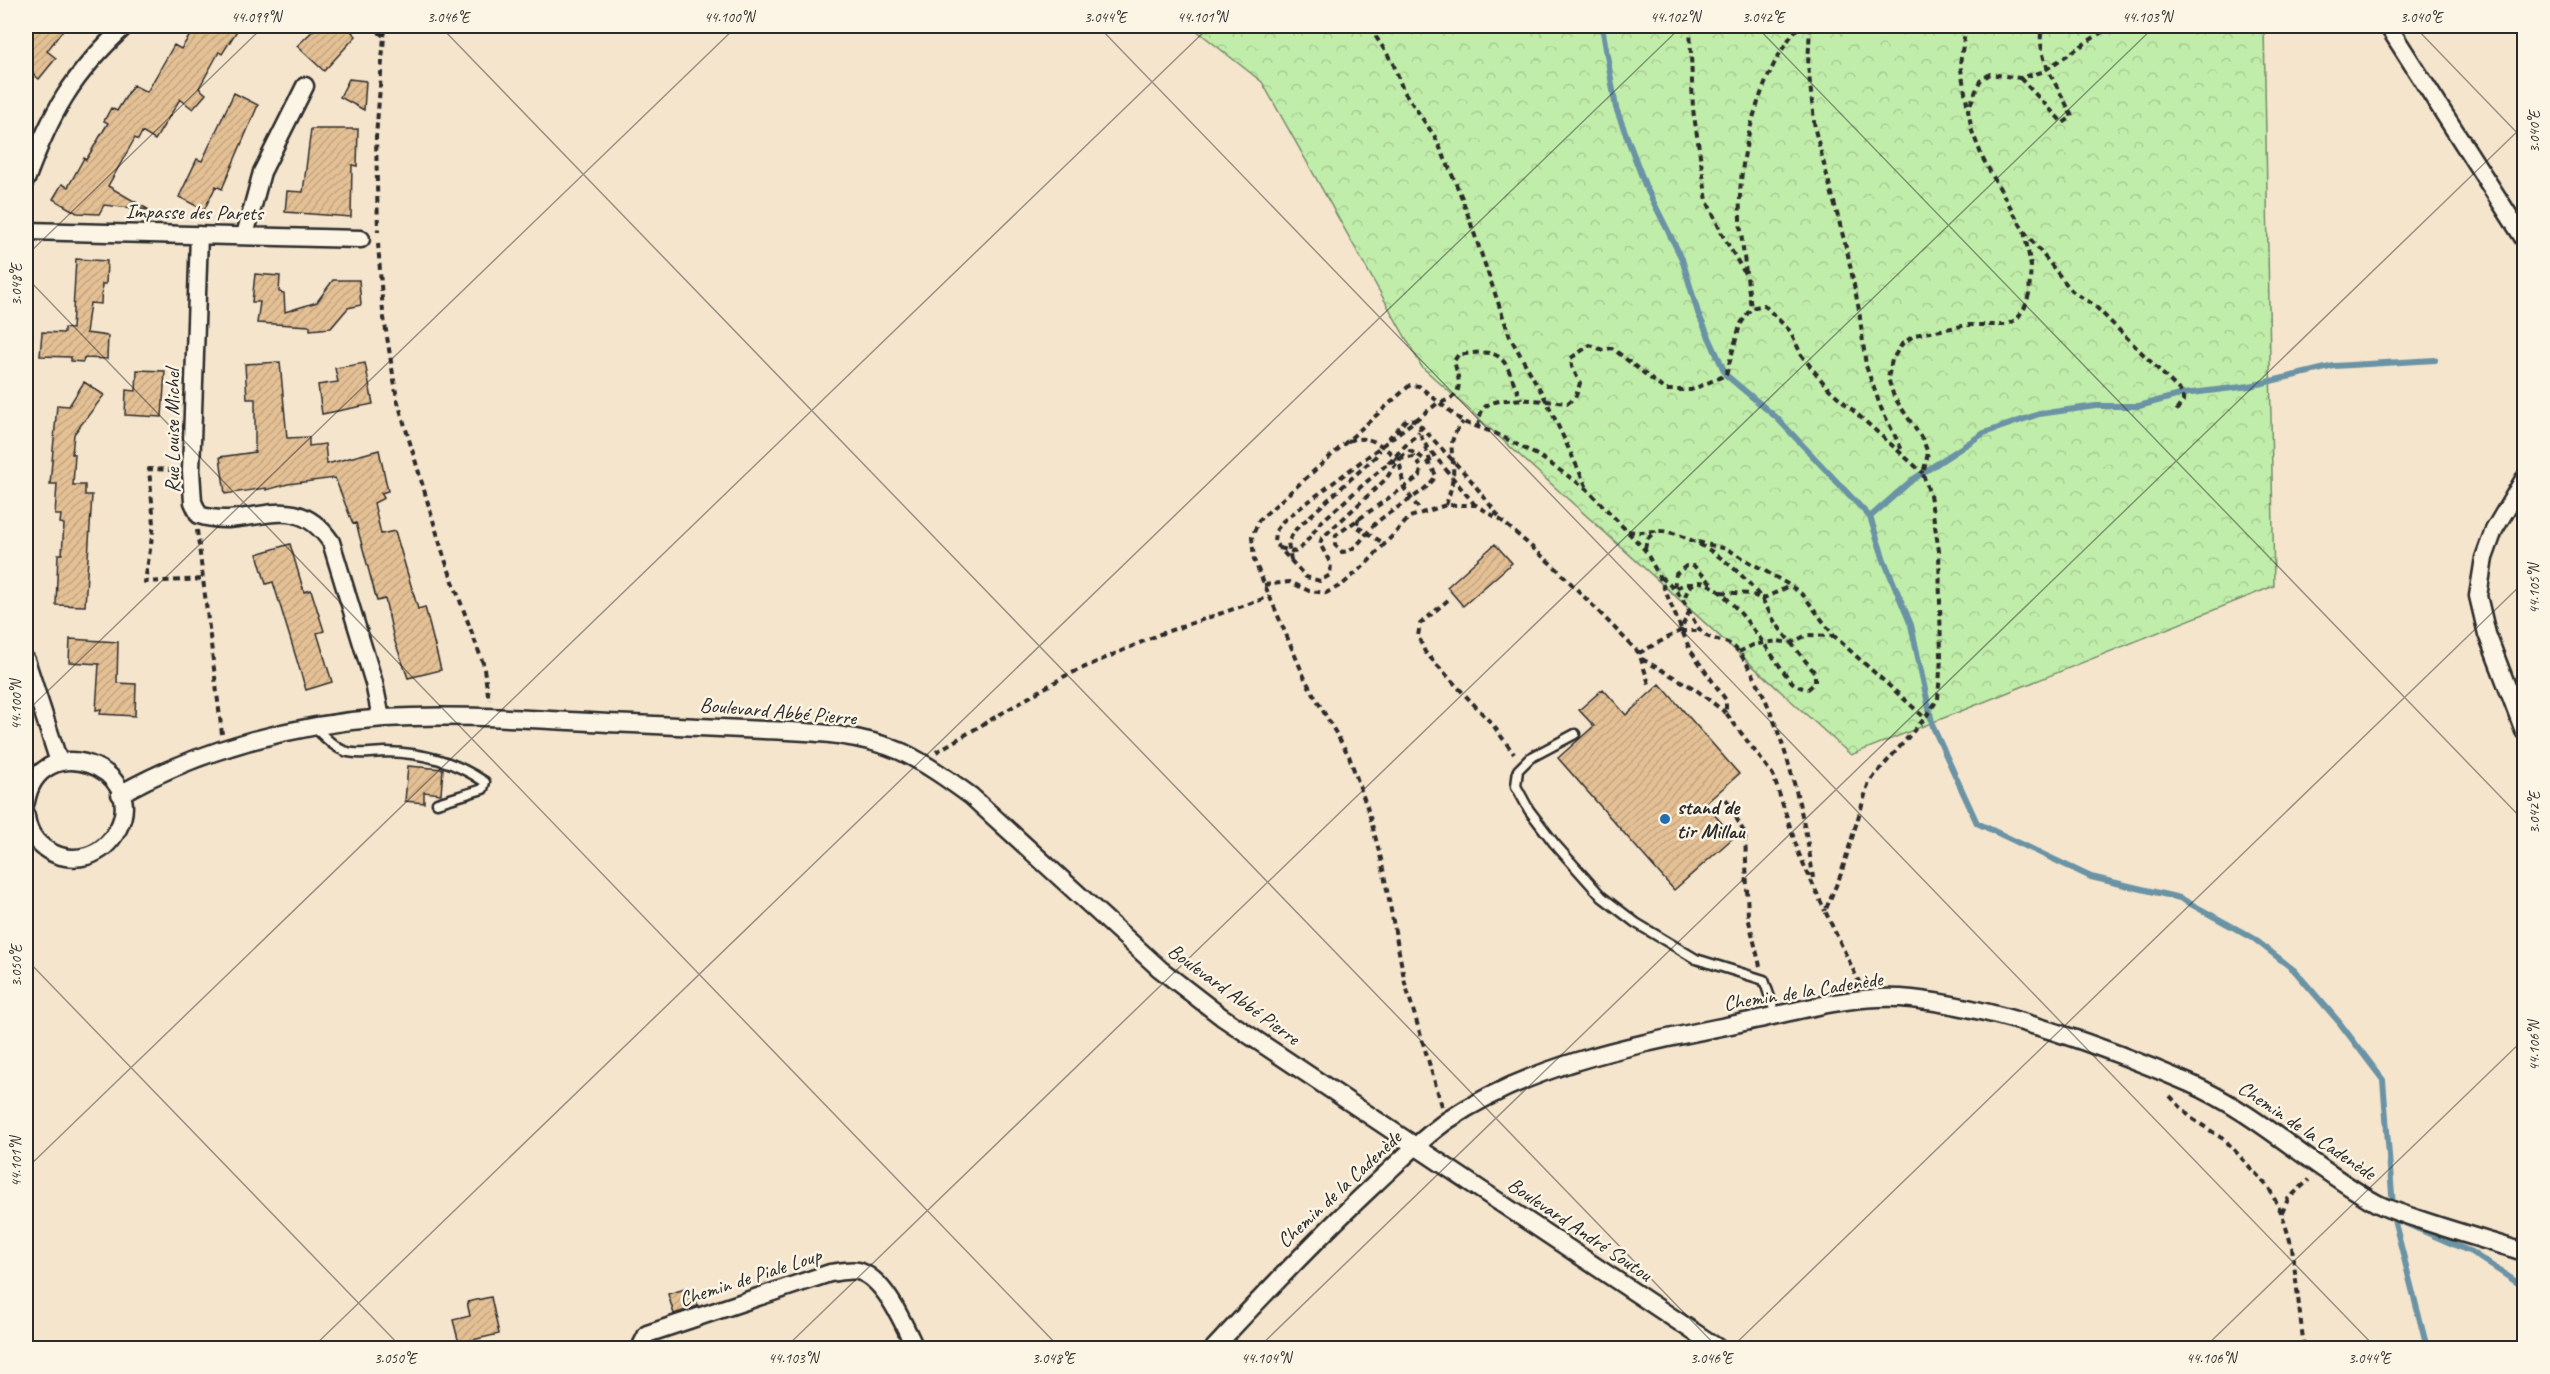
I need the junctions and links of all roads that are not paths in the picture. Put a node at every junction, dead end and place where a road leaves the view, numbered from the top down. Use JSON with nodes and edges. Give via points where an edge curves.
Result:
{"nodes":[{"id":1,"x":125,"y":26,"type":"edge"},
{"id":2,"x":2388,"y":26,"type":"edge"},
{"id":3,"x":305,"y":86,"type":"dead end"},
{"id":4,"x":26,"y":180,"type":"edge"},
{"id":5,"x":26,"y":231,"type":"edge"},
{"id":6,"x":200,"y":235,"type":"junction"},
{"id":7,"x":245,"y":235,"type":"junction"},
{"id":8,"x":361,"y":239,"type":"dead end"},
{"id":9,"x":2524,"y":239,"type":"edge"},
{"id":10,"x":2524,"y":479,"type":"edge"},
{"id":11,"x":26,"y":660,"type":"edge"},
{"id":12,"x":381,"y":718,"type":"junction"},
{"id":13,"x":315,"y":727,"type":"junction"},
{"id":14,"x":2524,"y":731,"type":"edge"},
{"id":15,"x":1575,"y":734,"type":"dead end"},
{"id":16,"x":59,"y":762,"type":"junction"},
{"id":17,"x":120,"y":794,"type":"junction"},
{"id":18,"x":26,"y":802,"type":"edge"},
{"id":19,"x":437,"y":803,"type":"dead end"},
{"id":20,"x":26,"y":816,"type":"edge"},
{"id":21,"x":29,"y":839,"type":"edge"},
{"id":22,"x":1776,"y":1015,"type":"junction"},
{"id":23,"x":1416,"y":1146,"type":"junction"},
{"id":24,"x":2524,"y":1252,"type":"edge"},
{"id":25,"x":640,"y":1348,"type":"edge"},
{"id":26,"x":915,"y":1348,"type":"edge"},
{"id":27,"x":1214,"y":1348,"type":"edge"},
{"id":28,"x":1718,"y":1348,"type":"edge"}],
"edges":[{"from":1,"to":4,"type":"street","via":[[93,55],[67,91],[45,130]]},
{"from":2,"to":9,"type":"street"},
{"from":3,"to":7,"type":"street","via":[[262,172]]},
{"from":5,"to":6,"type":"street","name":"Impasse des Parets"},
{"from":6,"to":7,"type":"street","name":"Impasse des Parets"},
{"from":6,"to":12,"type":"street","name":"Rue Louise Michel","via":[[193,502],[199,515],[216,520],[286,512],[304,516],[320,526],[331,543]]},
{"from":7,"to":8,"type":"street","name":"Impasse des Parets"},
{"from":10,"to":14,"type":"street","via":[[2494,530],[2484,558],[2478,596],[2487,634]]},
{"from":11,"to":16,"type":"street"},
{"from":12,"to":13,"type":"street","name":"Boulevard Abbé Pierre"},
{"from":12,"to":23,"type":"street","name":"Boulevard Abbé Pierre","via":[[441,716],[826,734],[881,745],[943,775],[998,819],[1190,994]]},
{"from":13,"to":17,"type":"street","name":"Boulevard Abbé Pierre","via":[[223,750],[151,776]]},
{"from":13,"to":19,"type":"lane","via":[[336,747],[350,753],[406,753],[439,758],[486,782],[483,789]]},
{"from":15,"to":22,"type":"lane","via":[[1530,758],[1518,770],[1516,786],[1529,810],[1602,897],[1696,959],[1764,980]]},
{"from":16,"to":17,"type":"street","via":[[89,762],[113,780]]},
{"from":16,"to":18,"type":"street","via":[[34,780]]},
{"from":17,"to":21,"type":"street","via":[[122,809],[117,831],[102,849],[88,856],[57,856]]},
{"from":20,"to":21,"type":"street"},
{"from":22,"to":23,"type":"street","name":"Chemin de la Cadenède","via":[[1626,1047],[1552,1069],[1502,1089],[1446,1121]]},
{"from":22,"to":24,"type":"street","name":"Chemin de la Cadenède","via":[[1866,999],[1908,998],[1952,1004],[2019,1022],[2136,1060],[2194,1085],[2252,1116],[2380,1206]]},
{"from":23,"to":27,"type":"street","name":"Chemin de la Cadenède","via":[[1308,1246]]},
{"from":23,"to":28,"type":"street","name":"Boulevard André Soutou"},
{"from":25,"to":26,"type":"street","name":"Chemin de Piale Loup","via":[[648,1334],[830,1273],[858,1271],[876,1280]]}]}
